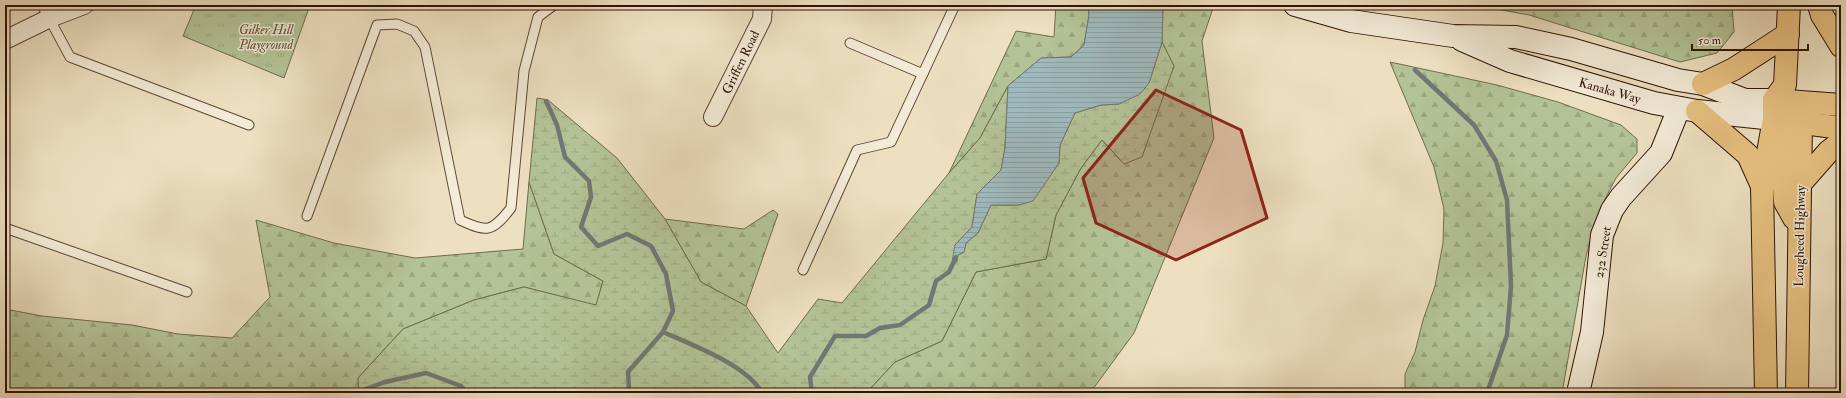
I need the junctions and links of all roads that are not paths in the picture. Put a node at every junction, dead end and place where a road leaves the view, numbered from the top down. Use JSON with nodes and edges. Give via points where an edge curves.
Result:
{"nodes":[{"id":1,"x":84,"y":5,"type":"edge"},
{"id":2,"x":554,"y":5,"type":"edge"},
{"id":3,"x":763,"y":5,"type":"edge"},
{"id":4,"x":955,"y":5,"type":"edge"},
{"id":5,"x":1295,"y":5,"type":"edge"},
{"id":6,"x":1789,"y":5,"type":"edge"},
{"id":7,"x":1819,"y":5,"type":"edge"},
{"id":8,"x":46,"y":12,"type":"edge"},
{"id":9,"x":1788,"y":34,"type":"junction"},
{"id":10,"x":1453,"y":36,"type":"junction"},
{"id":11,"x":5,"y":40,"type":"edge"},
{"id":12,"x":850,"y":43,"type":"dead end"},
{"id":13,"x":1841,"y":46,"type":"edge"},
{"id":14,"x":923,"y":74,"type":"junction"},
{"id":15,"x":1703,"y":84,"type":"junction"},
{"id":16,"x":1778,"y":105,"type":"junction"},
{"id":17,"x":1841,"y":105,"type":"edge"},
{"id":18,"x":1688,"y":110,"type":"junction"},
{"id":19,"x":1801,"y":112,"type":"junction"},
{"id":20,"x":713,"y":117,"type":"dead end"},
{"id":21,"x":249,"y":125,"type":"dead end"},
{"id":22,"x":1841,"y":128,"type":"edge"},
{"id":23,"x":1841,"y":142,"type":"edge"},
{"id":24,"x":1800,"y":184,"type":"junction"},
{"id":25,"x":1762,"y":186,"type":"junction"},
{"id":26,"x":307,"y":216,"type":"dead end"},
{"id":27,"x":1799,"y":226,"type":"junction"},
{"id":28,"x":5,"y":228,"type":"edge"},
{"id":29,"x":804,"y":270,"type":"dead end"},
{"id":30,"x":187,"y":292,"type":"dead end"},
{"id":31,"x":1578,"y":393,"type":"edge"},
{"id":32,"x":1766,"y":393,"type":"edge"},
{"id":33,"x":1797,"y":393,"type":"edge"}],
"edges":[{"from":1,"to":8,"type":"street"},
{"from":2,"to":26,"type":"lane","via":[[538,17],[524,71],[511,208],[497,225],[480,229],[460,220],[425,47],[414,31],[397,24],[377,25]]},
{"from":3,"to":20,"type":"street","name":"Griffen Road","via":[[762,19]]},
{"from":4,"to":14,"type":"lane"},
{"from":5,"to":10,"type":"main road","name":"Kanaka Way","via":[[1351,21]]},
{"from":6,"to":9,"type":"main road"},
{"from":7,"to":13,"type":"main road","via":[[1822,15]]},
{"from":8,"to":11,"type":"street"},
{"from":8,"to":21,"type":"lane","via":[[70,57]]},
{"from":9,"to":15,"type":"main road","via":[[1734,69]]},
{"from":9,"to":16,"type":"main road"},
{"from":10,"to":15,"type":"main road","name":"Kanaka Way","via":[[1516,37],[1570,49],[1678,80]]},
{"from":10,"to":18,"type":"main road","name":"Kanaka Way","via":[[1510,61]]},
{"from":12,"to":14,"type":"lane"},
{"from":14,"to":29,"type":"lane","via":[[891,142],[857,150]]},
{"from":15,"to":16,"type":"main road","name":"Kanaka Way","via":[[1745,100]]},
{"from":16,"to":18,"type":"main road","name":"Kanaka Way"},
{"from":16,"to":19,"type":"main road"},
{"from":16,"to":25,"type":"main road"},
{"from":16,"to":27,"type":"main road","via":[[1785,202]]},
{"from":17,"to":19,"type":"main road"},
{"from":18,"to":25,"type":"main road","via":[[1748,155]]},
{"from":18,"to":31,"type":"main road","name":"232 Street","via":[[1661,153],[1621,197],[1606,223],[1602,235],[1592,332]]},
{"from":19,"to":22,"type":"main road"},
{"from":19,"to":24,"type":"main road","name":"Lougheed Highway"},
{"from":23,"to":24,"type":"main road"},
{"from":24,"to":27,"type":"main road","name":"Lougheed Highway"},
{"from":25,"to":32,"type":"main road"},
{"from":27,"to":33,"type":"main road","name":"Lougheed Highway"},
{"from":28,"to":30,"type":"lane"}]}
